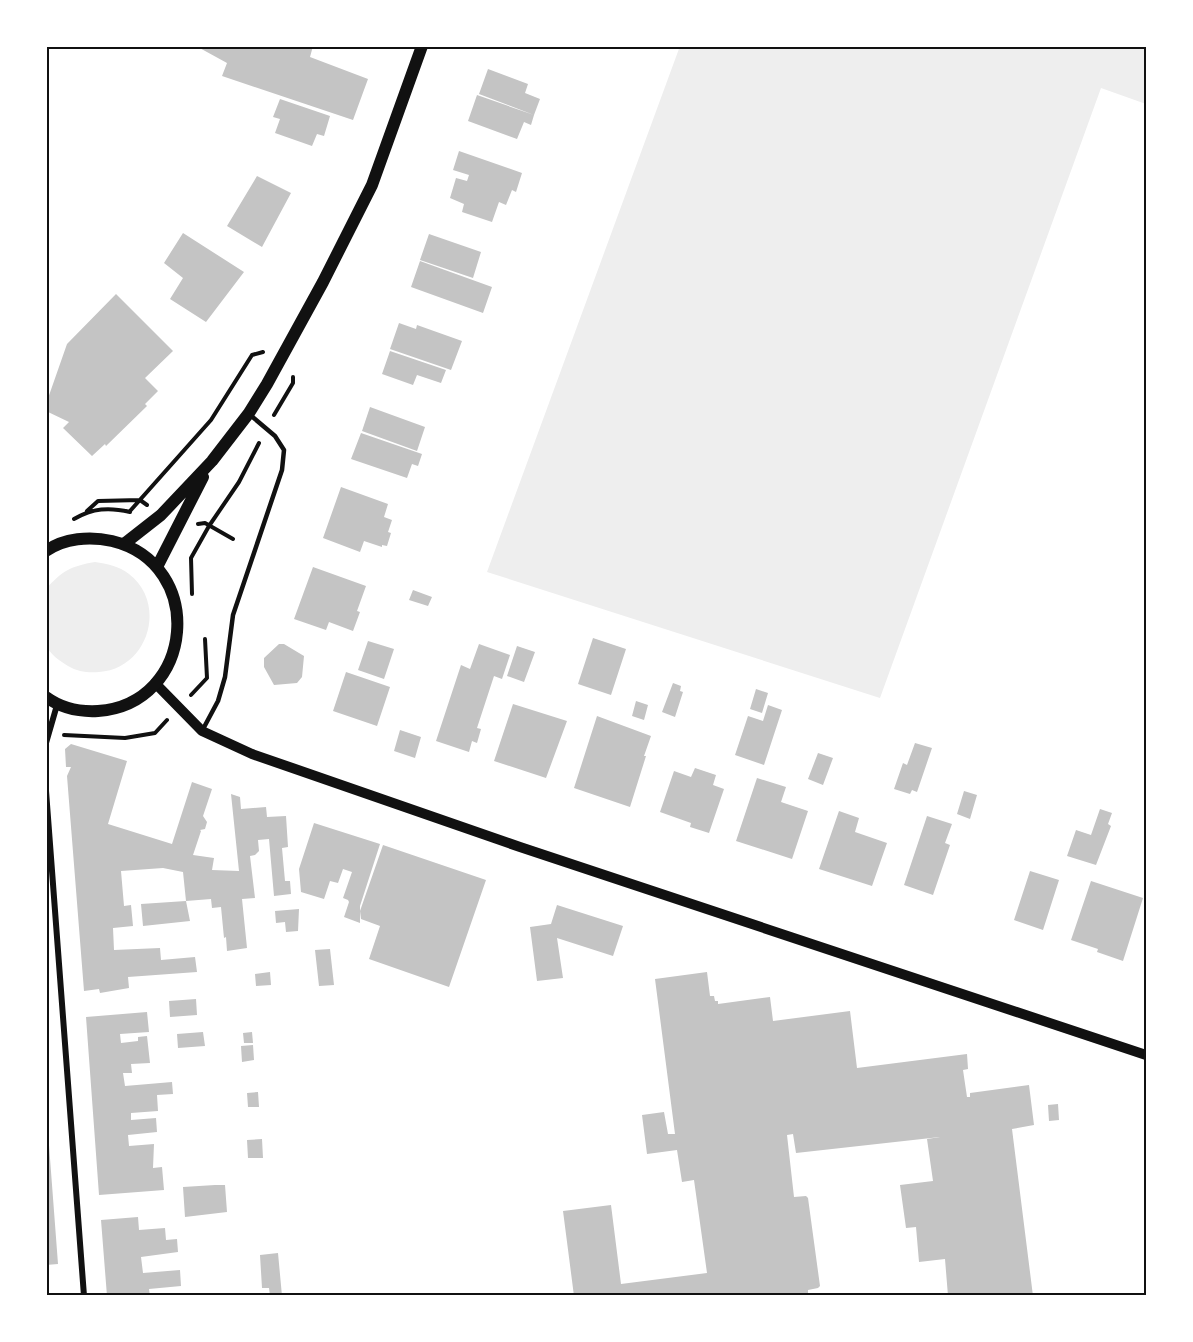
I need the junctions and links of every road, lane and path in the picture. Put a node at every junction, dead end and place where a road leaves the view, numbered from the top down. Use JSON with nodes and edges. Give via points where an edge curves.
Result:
{"nodes":[{"id":1,"x":422,"y":46,"type":"edge"},
{"id":2,"x":252,"y":356,"type":"dead end"},
{"id":3,"x":293,"y":383,"type":"dead end"},
{"id":4,"x":249,"y":413,"type":"junction"},
{"id":5,"x":267,"y":428,"type":"junction"},
{"id":6,"x":212,"y":461,"type":"junction"},
{"id":7,"x":140,"y":500,"type":"junction"},
{"id":8,"x":87,"y":512,"type":"dead end"},
{"id":9,"x":130,"y":512,"type":"dead end"},
{"id":10,"x":161,"y":514,"type":"junction"},
{"id":11,"x":207,"y":525,"type":"junction"},
{"id":12,"x":233,"y":539,"type":"dead end"},
{"id":13,"x":124,"y":544,"type":"junction"},
{"id":14,"x":46,"y":551,"type":"edge"},
{"id":15,"x":191,"y":558,"type":"dead end"},
{"id":16,"x":157,"y":567,"type":"junction"},
{"id":17,"x":155,"y":683,"type":"junction"},
{"id":18,"x":52,"y":701,"type":"edge"},
{"id":19,"x":202,"y":731,"type":"junction"},
{"id":20,"x":46,"y":743,"type":"edge"},
{"id":21,"x":46,"y":791,"type":"edge"},
{"id":22,"x":1146,"y":1054,"type":"edge"},
{"id":23,"x":84,"y":1296,"type":"edge"}],
"edges":[{"from":1,"to":4,"type":"main road","via":[[358,214]]},
{"from":2,"to":7,"type":"path","via":[[210,420]]},
{"from":3,"to":5,"type":"path"},
{"from":4,"to":5,"type":"lane"},
{"from":4,"to":6,"type":"main road"},
{"from":5,"to":11,"type":"path","via":[[239,482]]},
{"from":5,"to":19,"type":"lane","via":[[284,450],[282,470],[236,607],[218,701]]},
{"from":6,"to":10,"type":"main road"},
{"from":6,"to":16,"type":"main road"},
{"from":7,"to":8,"type":"path","via":[[98,501]]},
{"from":7,"to":9,"type":"path"},
{"from":7,"to":10,"type":"path"},
{"from":10,"to":13,"type":"main road"},
{"from":11,"to":12,"type":"path"},
{"from":11,"to":15,"type":"path"},
{"from":13,"to":14,"type":"main road","via":[[82,538]]},
{"from":13,"to":16,"type":"main road"},
{"from":16,"to":17,"type":"main road","via":[[177,608],[179,625],[174,655]]},
{"from":17,"to":18,"type":"main road","via":[[136,701],[108,710],[86,712]]},
{"from":17,"to":19,"type":"street"},
{"from":18,"to":20,"type":"street"},
{"from":19,"to":22,"type":"street","via":[[252,754],[497,839]]},
{"from":21,"to":23,"type":"street"}]}
